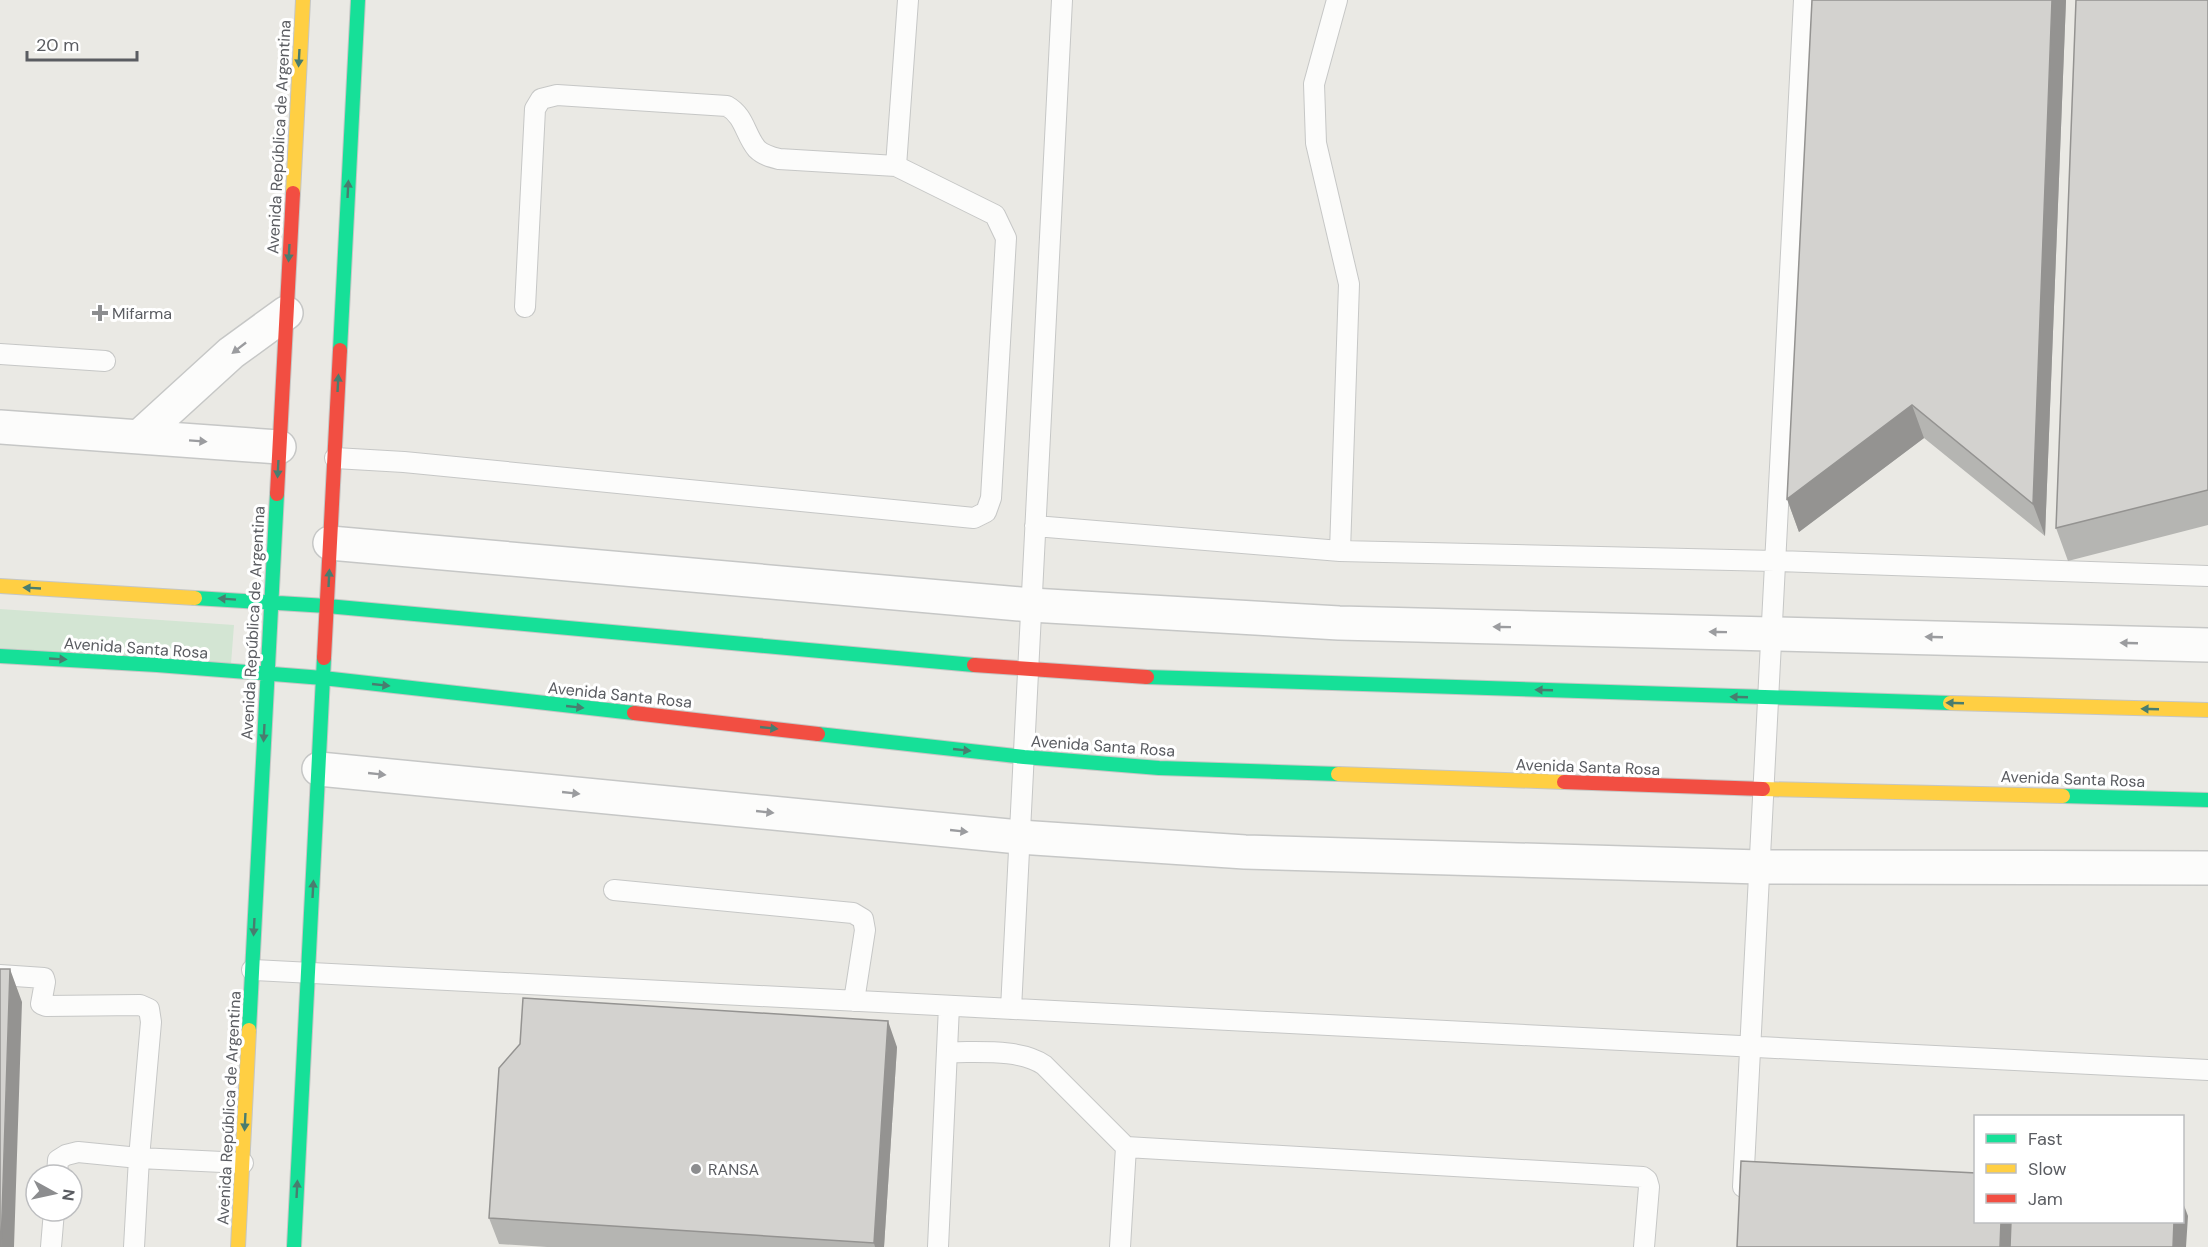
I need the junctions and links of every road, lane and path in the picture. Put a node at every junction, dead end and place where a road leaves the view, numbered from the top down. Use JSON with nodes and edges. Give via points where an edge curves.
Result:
{"nodes":[{"id":1,"x":303,"y":0,"type":"edge"},
{"id":2,"x":358,"y":0,"type":"edge"},
{"id":3,"x":908,"y":0,"type":"edge"},
{"id":4,"x":1062,"y":0,"type":"edge"},
{"id":5,"x":1336,"y":0,"type":"edge"},
{"id":6,"x":1804,"y":0,"type":"edge"},
{"id":7,"x":896,"y":166,"type":"junction"},
{"id":8,"x":525,"y":307,"type":"dead end"},
{"id":9,"x":286,"y":313,"type":"junction"},
{"id":10,"x":0,"y":354,"type":"edge"},
{"id":11,"x":105,"y":361,"type":"dead end"},
{"id":12,"x":0,"y":427,"type":"edge"},
{"id":13,"x":140,"y":436,"type":"junction"},
{"id":14,"x":279,"y":447,"type":"junction"},
{"id":15,"x":334,"y":458,"type":"junction"},
{"id":16,"x":1035,"y":526,"type":"junction"},
{"id":17,"x":330,"y":543,"type":"junction"},
{"id":18,"x":1340,"y":551,"type":"junction"},
{"id":19,"x":1775,"y":561,"type":"junction"},
{"id":20,"x":2208,"y":576,"type":"edge"},
{"id":21,"x":0,"y":586,"type":"edge"},
{"id":22,"x":270,"y":602,"type":"junction"},
{"id":23,"x":1031,"y":605,"type":"junction"},
{"id":24,"x":327,"y":606,"type":"junction"},
{"id":25,"x":1771,"y":633,"type":"junction"},
{"id":26,"x":2208,"y":645,"type":"edge"},
{"id":27,"x":0,"y":656,"type":"edge"},
{"id":28,"x":1028,"y":670,"type":"junction"},
{"id":29,"x":267,"y":674,"type":"junction"},
{"id":30,"x":323,"y":678,"type":"junction"},
{"id":31,"x":1768,"y":698,"type":"junction"},
{"id":32,"x":2208,"y":710,"type":"edge"},
{"id":33,"x":1024,"y":757,"type":"junction"},
{"id":34,"x":319,"y":769,"type":"junction"},
{"id":35,"x":1763,"y":789,"type":"junction"},
{"id":36,"x":2208,"y":800,"type":"edge"},
{"id":37,"x":1020,"y":837,"type":"junction"},
{"id":38,"x":1760,"y":867,"type":"junction"},
{"id":39,"x":2208,"y":868,"type":"edge"},
{"id":40,"x":614,"y":890,"type":"dead end"},
{"id":41,"x":252,"y":970,"type":"junction"},
{"id":42,"x":308,"y":973,"type":"junction"},
{"id":43,"x":0,"y":975,"type":"edge"},
{"id":44,"x":854,"y":1001,"type":"junction"},
{"id":45,"x":949,"y":1006,"type":"junction"},
{"id":46,"x":1011,"y":1009,"type":"junction"},
{"id":47,"x":1750,"y":1047,"type":"junction"},
{"id":48,"x":947,"y":1052,"type":"junction"},
{"id":49,"x":2208,"y":1070,"type":"edge"},
{"id":50,"x":1126,"y":1147,"type":"junction"},
{"id":51,"x":139,"y":1158,"type":"junction"},
{"id":52,"x":58,"y":1163,"type":"edge"},
{"id":53,"x":243,"y":1163,"type":"junction"},
{"id":54,"x":1743,"y":1200,"type":"edge"},
{"id":55,"x":53,"y":1223,"type":"edge"},
{"id":56,"x":51,"y":1247,"type":"edge"},
{"id":57,"x":134,"y":1247,"type":"edge"},
{"id":58,"x":238,"y":1247,"type":"edge"},
{"id":59,"x":294,"y":1247,"type":"edge"},
{"id":60,"x":938,"y":1247,"type":"edge"},
{"id":61,"x":1120,"y":1247,"type":"edge"},
{"id":62,"x":1644,"y":1247,"type":"edge"}],
"edges":[{"from":1,"to":9,"type":"main road","name":"Avenida República de Argentina","one_way":true},
{"from":15,"to":2,"type":"main road","one_way":true},
{"from":3,"to":7,"type":"lane"},
{"from":4,"to":16,"type":"lane"},
{"from":5,"to":18,"type":"lane","via":[[1314,84],[1316,143],[1349,284]]},
{"from":6,"to":19,"type":"lane"},
{"from":7,"to":8,"type":"lane","via":[[766,155],[757,148],[736,111],[727,106],[557,95],[541,99],[535,110]]},
{"from":7,"to":15,"type":"lane","via":[[995,215],[1006,238],[991,498],[986,512],[974,518]]},
{"from":9,"to":13,"type":"street","one_way":true,"via":[[231,353]]},
{"from":9,"to":14,"type":"main road","name":"Avenida República de Argentina"},
{"from":10,"to":11,"type":"lane"},
{"from":12,"to":13,"type":"street"},
{"from":13,"to":14,"type":"street","one_way":true},
{"from":14,"to":22,"type":"main road","name":"Avenida República de Argentina","one_way":true},
{"from":15,"to":17,"type":"main road"},
{"from":16,"to":18,"type":"lane"},
{"from":16,"to":23,"type":"lane"},
{"from":17,"to":23,"type":"street"},
{"from":24,"to":17,"type":"main road","one_way":true},
{"from":18,"to":19,"type":"lane"},
{"from":19,"to":20,"type":"lane"},
{"from":19,"to":25,"type":"lane"},
{"from":22,"to":21,"type":"main road","one_way":true},
{"from":22,"to":24,"type":"main road"},
{"from":22,"to":29,"type":"main road","name":"Avenida República de Argentina"},
{"from":25,"to":23,"type":"street","one_way":true,"via":[[1339,623]]},
{"from":23,"to":28,"type":"lane"},
{"from":24,"to":28,"type":"main road"},
{"from":24,"to":30,"type":"main road"},
{"from":26,"to":25,"type":"street","one_way":true},
{"from":25,"to":31,"type":"lane"},
{"from":27,"to":29,"type":"main road","name":"Avenida Santa Rosa","one_way":true},
{"from":31,"to":28,"type":"main road","one_way":true},
{"from":28,"to":33,"type":"lane"},
{"from":29,"to":30,"type":"main road","name":"Avenida Santa Rosa"},
{"from":29,"to":41,"type":"main road","name":"Avenida República de Argentina","one_way":true},
{"from":30,"to":33,"type":"main road","name":"Avenida Santa Rosa","one_way":true},
{"from":30,"to":34,"type":"main road"},
{"from":32,"to":31,"type":"main road","one_way":true},
{"from":31,"to":35,"type":"lane"},
{"from":33,"to":35,"type":"main road","name":"Avenida Santa Rosa","via":[[1159,768]]},
{"from":33,"to":37,"type":"lane"},
{"from":34,"to":37,"type":"street","one_way":true},
{"from":42,"to":34,"type":"main road","one_way":true},
{"from":35,"to":36,"type":"main road","name":"Avenida Santa Rosa"},
{"from":35,"to":38,"type":"lane"},
{"from":37,"to":38,"type":"street","via":[[1245,852]]},
{"from":37,"to":46,"type":"lane"},
{"from":38,"to":39,"type":"street"},
{"from":38,"to":47,"type":"lane"},
{"from":40,"to":44,"type":"lane","via":[[853,913],[863,919],[866,930]]},
{"from":41,"to":42,"type":"lane"},
{"from":41,"to":53,"type":"main road","name":"Avenida República de Argentina","one_way":true},
{"from":42,"to":44,"type":"lane"},
{"from":59,"to":42,"type":"main road","one_way":true},
{"from":43,"to":51,"type":"lane","via":[[44,978],[41,1004],[46,1006],[140,1005],[149,1009]]},
{"from":44,"to":45,"type":"lane"},
{"from":45,"to":46,"type":"lane"},
{"from":45,"to":48,"type":"lane"},
{"from":46,"to":47,"type":"lane"},
{"from":47,"to":49,"type":"lane"},
{"from":47,"to":54,"type":"lane"},
{"from":48,"to":50,"type":"lane","via":[[1034,1058]]},
{"from":48,"to":60,"type":"lane"},
{"from":50,"to":61,"type":"lane"},
{"from":50,"to":62,"type":"lane","via":[[1643,1178],[1649,1186]]},
{"from":51,"to":52,"type":"lane","via":[[78,1152],[66,1155]]},
{"from":51,"to":53,"type":"lane"},
{"from":51,"to":57,"type":"lane"},
{"from":53,"to":58,"type":"main road","name":"Avenida República de Argentina"},
{"from":55,"to":56,"type":"lane"}]}
